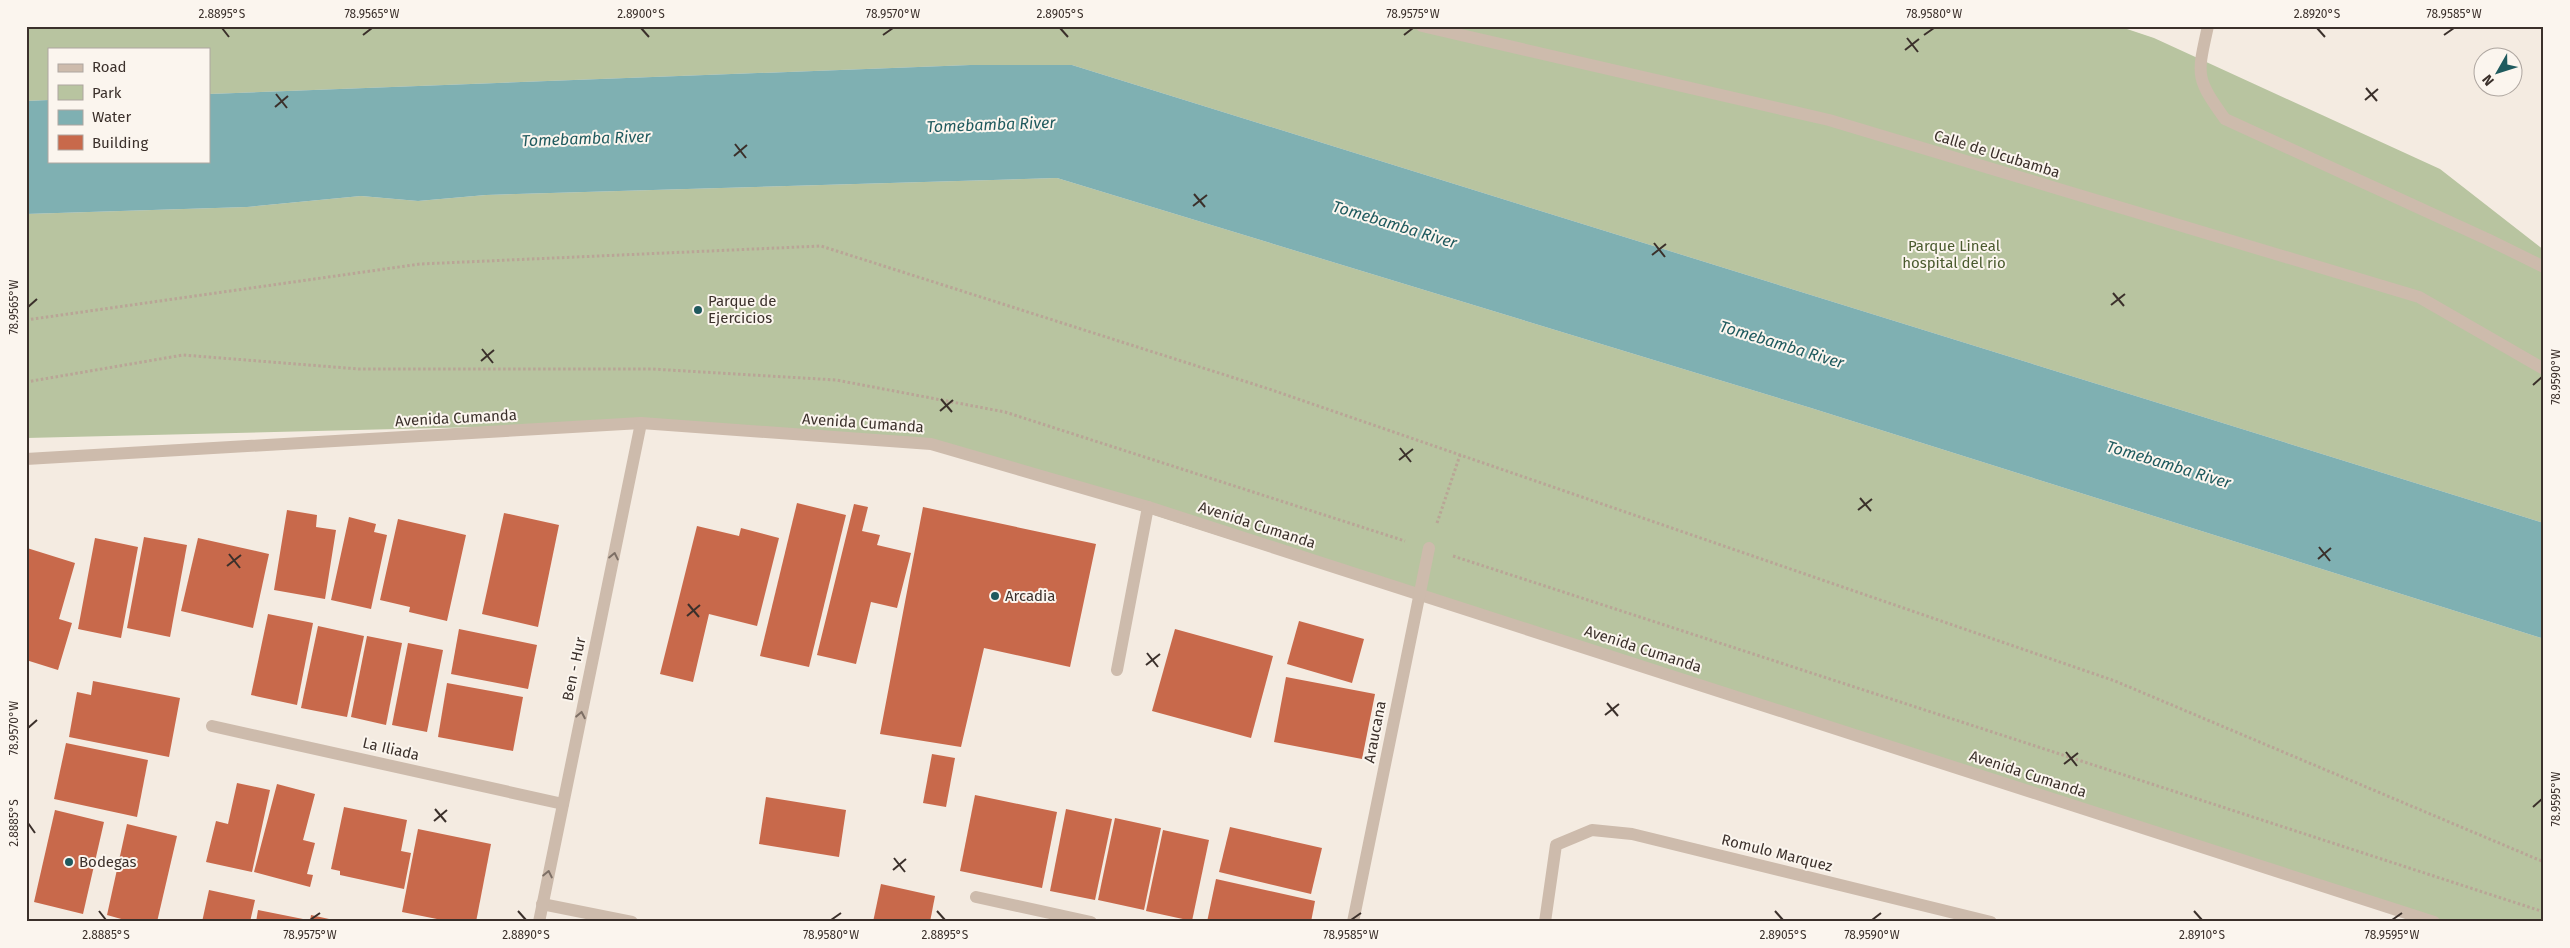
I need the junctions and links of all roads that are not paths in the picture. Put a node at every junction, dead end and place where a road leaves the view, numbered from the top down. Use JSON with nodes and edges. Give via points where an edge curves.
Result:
{"nodes":[{"id":1,"x":1422,"y":26,"type":"edge"},
{"id":2,"x":2208,"y":26,"type":"edge"},
{"id":3,"x":2544,"y":267,"type":"edge"},
{"id":4,"x":2544,"y":369,"type":"edge"},
{"id":5,"x":641,"y":424,"type":"junction"},
{"id":6,"x":26,"y":459,"type":"edge"},
{"id":7,"x":1148,"y":507,"type":"junction"},
{"id":8,"x":1429,"y":548,"type":"road end"},
{"id":9,"x":1420,"y":593,"type":"junction"},
{"id":10,"x":1117,"y":670,"type":"dead end"},
{"id":11,"x":212,"y":726,"type":"dead end"},
{"id":12,"x":563,"y":804,"type":"junction"},
{"id":13,"x":976,"y":897,"type":"dead end"},
{"id":14,"x":542,"y":904,"type":"junction"},
{"id":15,"x":539,"y":922,"type":"edge"},
{"id":16,"x":632,"y":922,"type":"edge"},
{"id":17,"x":1091,"y":922,"type":"edge"},
{"id":18,"x":1353,"y":922,"type":"edge"},
{"id":19,"x":1546,"y":922,"type":"edge"},
{"id":20,"x":1991,"y":922,"type":"edge"},
{"id":21,"x":2434,"y":922,"type":"edge"}],
"edges":[{"from":1,"to":4,"type":"street","name":"Calle de Ucubamba","via":[[1829,120],[2419,298]]},
{"from":2,"to":3,"type":"street","via":[[2199,67],[2204,89],[2225,120]]},
{"from":5,"to":6,"type":"street","name":"Avenida Cumanda"},
{"from":5,"to":7,"type":"street","name":"Avenida Cumanda","via":[[931,444]]},
{"from":12,"to":5,"type":"street","name":"Ben - Hur","one_way":true},
{"from":7,"to":9,"type":"street","name":"Avenida Cumanda"},
{"from":7,"to":10,"type":"street"},
{"from":8,"to":9,"type":"street","name":"Araucana"},
{"from":9,"to":18,"type":"street","name":"Araucana"},
{"from":9,"to":21,"type":"street","name":"Avenida Cumanda"},
{"from":11,"to":12,"type":"street","name":"La Iliada"},
{"from":14,"to":12,"type":"street","name":"Ben - Hur","one_way":true},
{"from":13,"to":17,"type":"street"},
{"from":14,"to":15,"type":"street","name":"Ben - Hur"},
{"from":14,"to":16,"type":"street"},
{"from":19,"to":20,"type":"street","name":"Romulo Marquez","via":[[1556,845],[1592,830],[1632,834]]}]}
